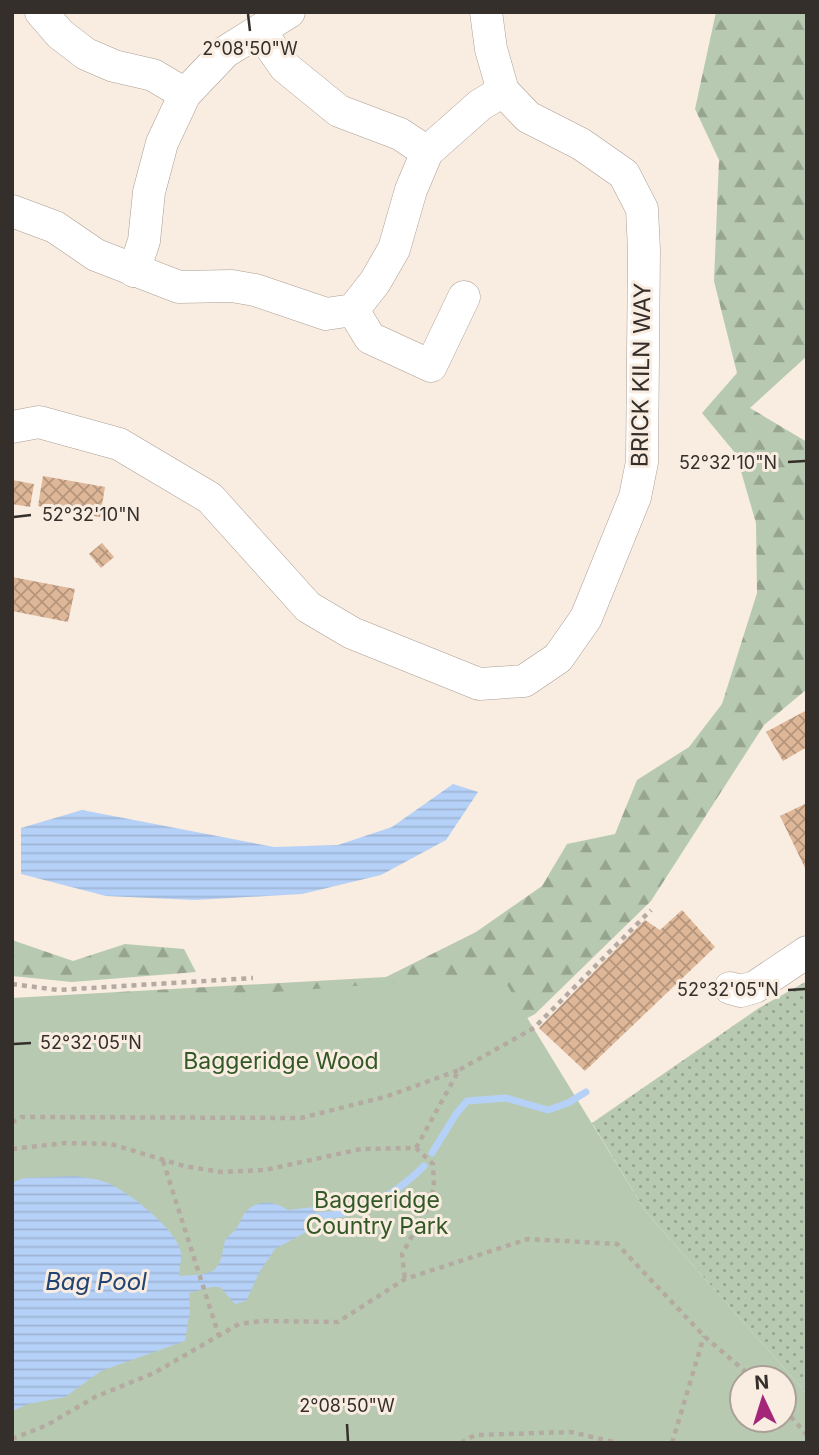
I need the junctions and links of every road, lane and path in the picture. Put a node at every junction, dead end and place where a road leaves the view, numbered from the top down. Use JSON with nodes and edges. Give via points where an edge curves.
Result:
{"nodes":[{"id":1,"x":41,"y":12,"type":"edge"},
{"id":2,"x":289,"y":12,"type":"edge"},
{"id":3,"x":486,"y":12,"type":"edge"},
{"id":4,"x":260,"y":32,"type":"junction"},
{"id":5,"x":503,"y":91,"type":"junction"},
{"id":6,"x":185,"y":94,"type":"junction"},
{"id":7,"x":427,"y":152,"type":"junction"},
{"id":8,"x":12,"y":211,"type":"edge"},
{"id":9,"x":134,"y":271,"type":"junction"},
{"id":10,"x":464,"y":297,"type":"dead end"},
{"id":11,"x":353,"y":310,"type":"junction"},
{"id":12,"x":12,"y":427,"type":"edge"},
{"id":13,"x":651,"y":909,"type":"dead end"},
{"id":14,"x":807,"y":952,"type":"edge"},
{"id":15,"x":253,"y":978,"type":"dead end"},
{"id":16,"x":12,"y":984,"type":"edge"},
{"id":17,"x":730,"y":988,"type":"dead end"},
{"id":18,"x":459,"y":1070,"type":"junction"},
{"id":19,"x":12,"y":1123,"type":"edge"},
{"id":20,"x":416,"y":1147,"type":"junction"},
{"id":21,"x":12,"y":1149,"type":"edge"},
{"id":22,"x":163,"y":1160,"type":"junction"},
{"id":23,"x":405,"y":1279,"type":"junction"},
{"id":24,"x":219,"y":1336,"type":"junction"},
{"id":25,"x":704,"y":1336,"type":"junction"},
{"id":26,"x":737,"y":1364,"type":"edge"},
{"id":27,"x":12,"y":1439,"type":"edge"},
{"id":28,"x":461,"y":1443,"type":"edge"},
{"id":29,"x":618,"y":1443,"type":"edge"},
{"id":30,"x":672,"y":1443,"type":"edge"}],
"edges":[{"from":1,"to":6,"type":"street","via":[[86,54],[153,75]]},
{"from":2,"to":4,"type":"street"},
{"from":3,"to":5,"type":"street","name":"BRICK KILN WAY"},
{"from":4,"to":6,"type":"street","via":[[225,52]]},
{"from":4,"to":7,"type":"street","via":[[285,67],[339,111],[400,134]]},
{"from":5,"to":7,"type":"street"},
{"from":5,"to":12,"type":"street","name":"BRICK KILN WAY","via":[[528,117],[581,144],[624,174],[642,209],[644,250],[642,462],[635,497],[586,618],[558,657],[524,681],[479,684],[352,633],[308,607],[211,498],[119,444],[39,422]]},
{"from":6,"to":9,"type":"street","via":[[162,143]]},
{"from":7,"to":11,"type":"street","via":[[394,249]]},
{"from":8,"to":9,"type":"street","via":[[55,227],[96,255]]},
{"from":9,"to":11,"type":"street","via":[[179,287],[256,290],[326,314]]},
{"from":10,"to":11,"type":"street","via":[[431,366],[370,338]]},
{"from":13,"to":18,"type":"path","via":[[534,1028]]},
{"from":14,"to":17,"type":"street","via":[[755,987]]},
{"from":15,"to":16,"type":"path","via":[[58,990]]},
{"from":18,"to":19,"type":"path","via":[[388,1096],[301,1118],[21,1117]]},
{"from":18,"to":20,"type":"path"},
{"from":20,"to":22,"type":"path","via":[[361,1149],[265,1170],[221,1172]]},
{"from":20,"to":23,"type":"path","via":[[433,1164],[434,1188],[402,1254]]},
{"from":21,"to":22,"type":"path","via":[[111,1144]]},
{"from":22,"to":24,"type":"path"},
{"from":23,"to":24,"type":"path","via":[[338,1322],[261,1321],[239,1325]]},
{"from":23,"to":25,"type":"path","via":[[528,1239],[617,1244]]},
{"from":24,"to":27,"type":"path","via":[[154,1373],[95,1396],[47,1425]]},
{"from":25,"to":26,"type":"path"},
{"from":25,"to":30,"type":"path"},
{"from":28,"to":29,"type":"path","via":[[475,1434],[571,1432]]}]}
